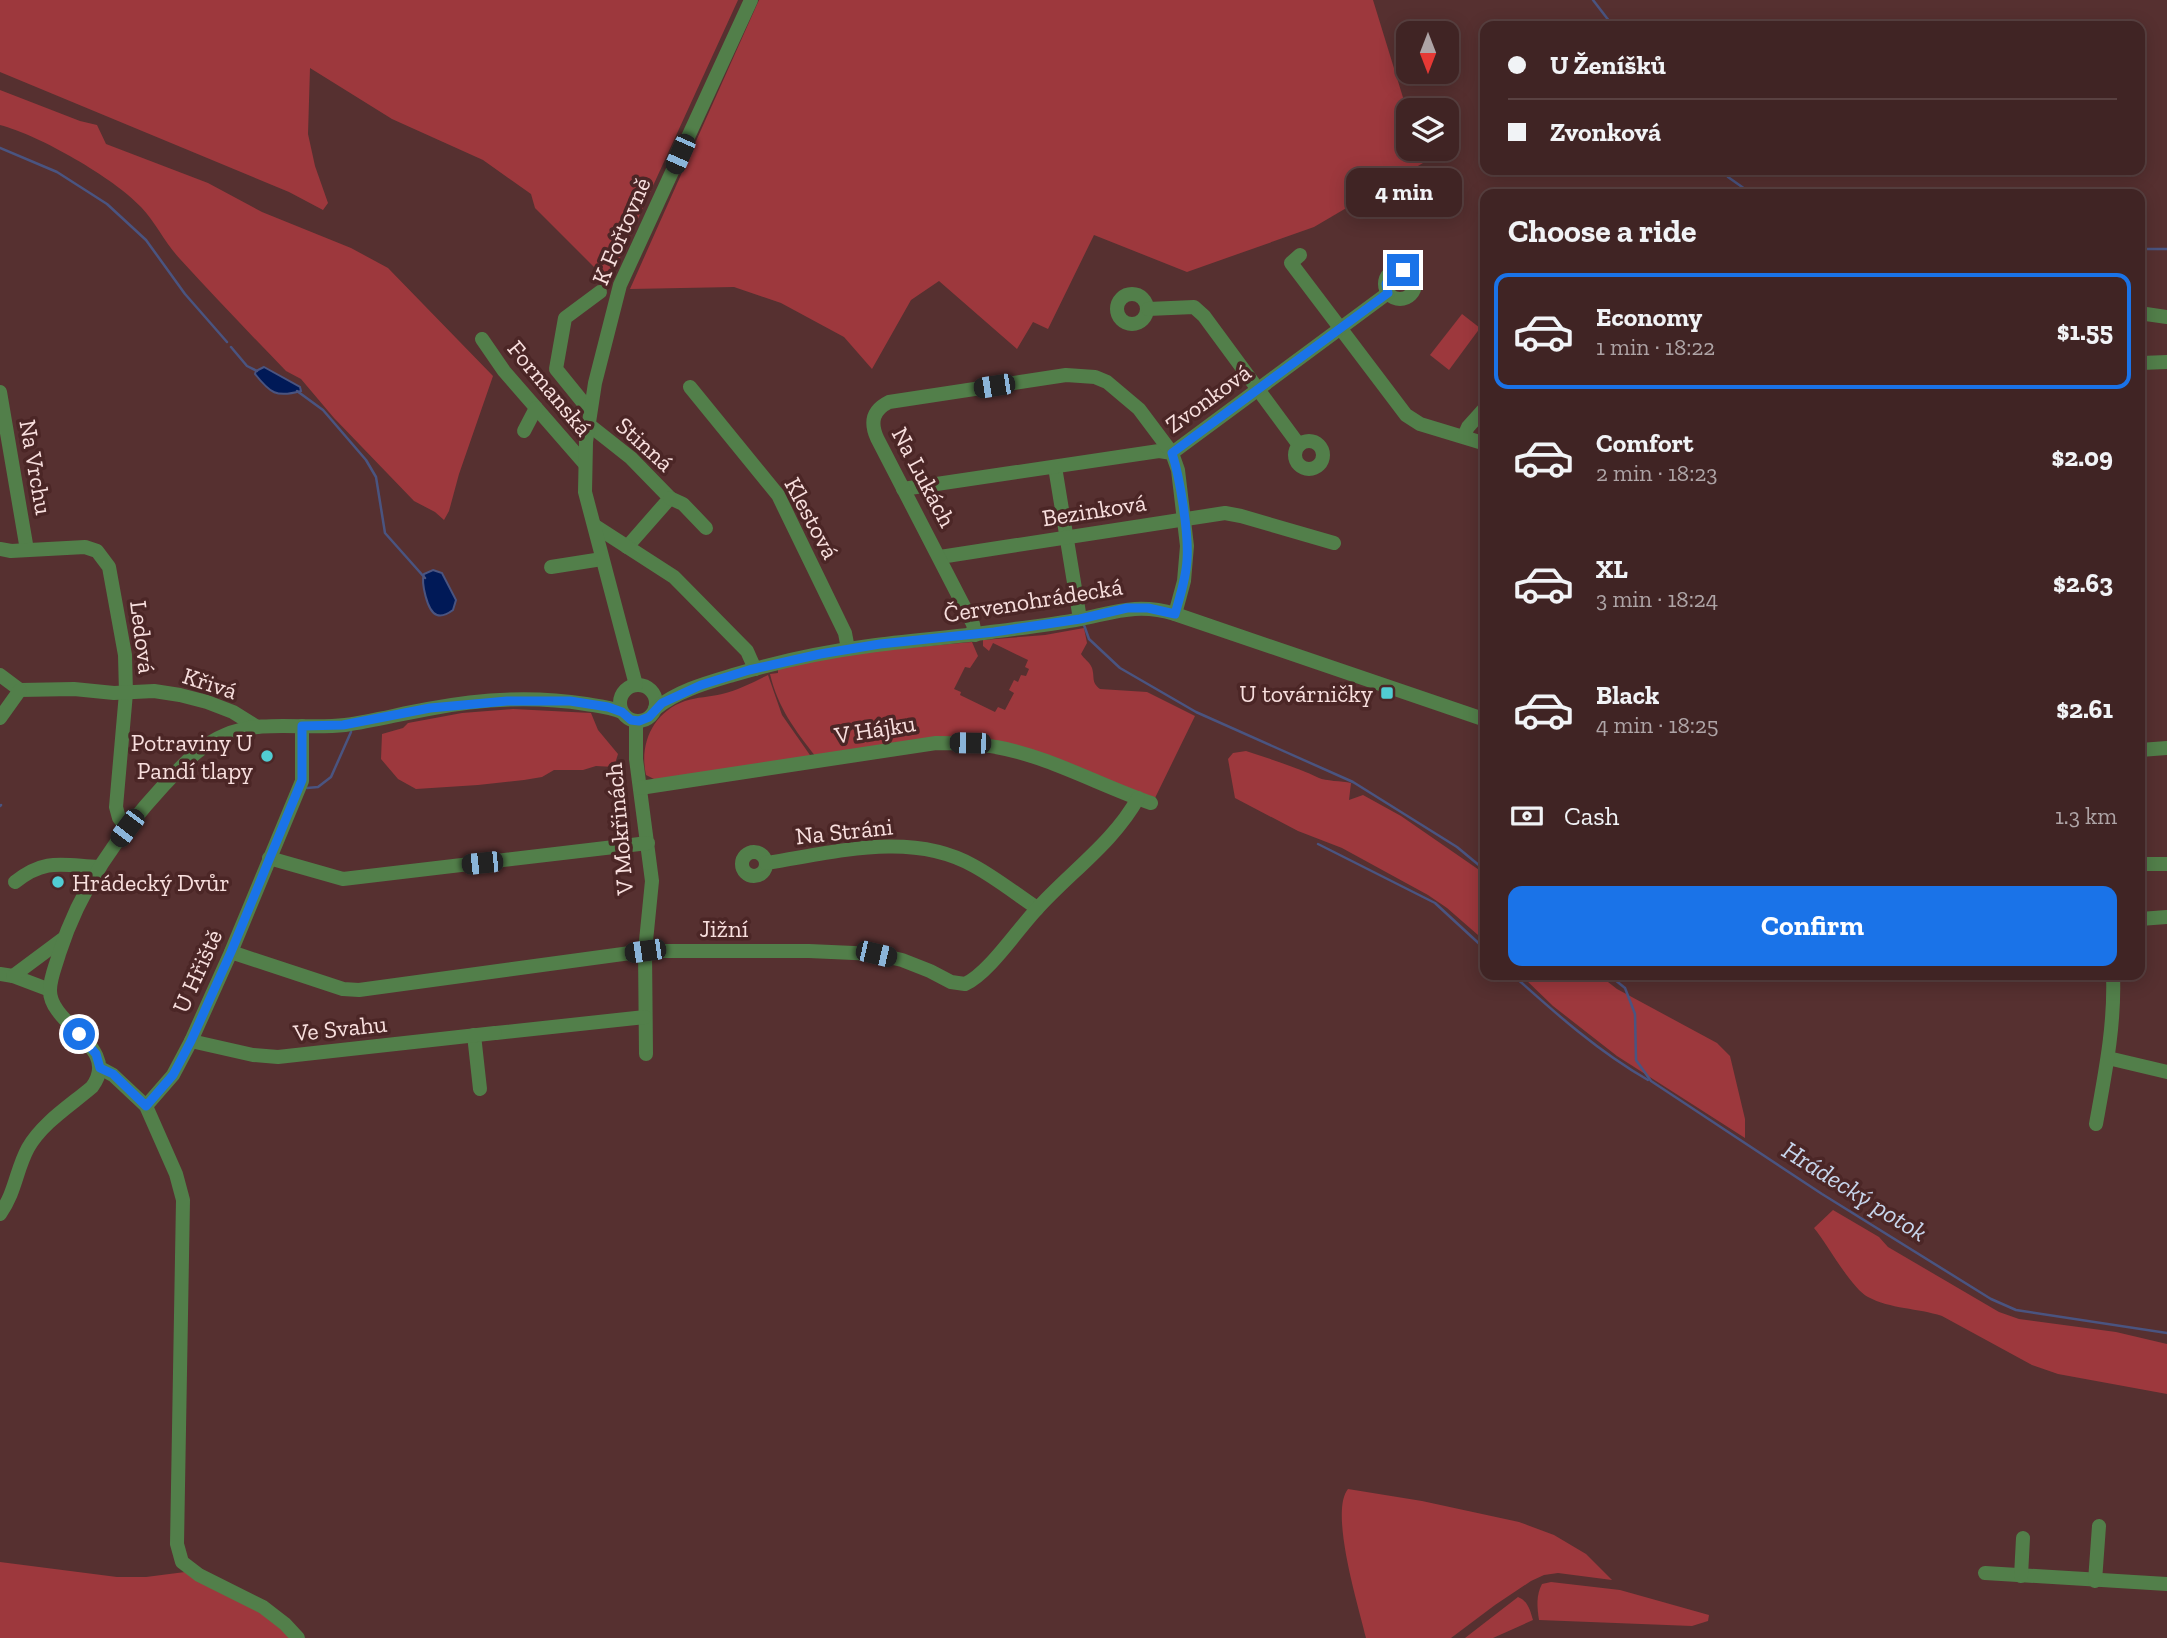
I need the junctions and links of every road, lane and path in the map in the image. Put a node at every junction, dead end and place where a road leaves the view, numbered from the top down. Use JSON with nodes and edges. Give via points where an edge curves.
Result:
{"nodes":[{"id":1,"x":751,"y":0,"type":"edge"},
{"id":2,"x":1300,"y":255,"type":"dead end"},
{"id":3,"x":600,"y":292,"type":"dead end"},
{"id":4,"x":1388,"y":293,"type":"dead end"},
{"id":5,"x":1148,"y":309,"type":"dead end"},
{"id":6,"x":2146,"y":314,"type":"dead end"},
{"id":7,"x":2167,"y":317,"type":"edge"},
{"id":8,"x":1340,"y":329,"type":"junction"},
{"id":9,"x":482,"y":339,"type":"dead end"},
{"id":10,"x":2167,"y":362,"type":"edge"},
{"id":11,"x":2145,"y":363,"type":"edge"},
{"id":12,"x":690,"y":387,"type":"dead end"},
{"id":13,"x":1259,"y":389,"type":"junction"},
{"id":14,"x":0,"y":391,"type":"edge"},
{"id":15,"x":536,"y":408,"type":"junction"},
{"id":16,"x":1480,"y":414,"type":"edge"},
{"id":17,"x":589,"y":417,"type":"junction"},
{"id":18,"x":524,"y":431,"type":"dead end"},
{"id":19,"x":1464,"y":436,"type":"junction"},
{"id":20,"x":1480,"y":442,"type":"edge"},
{"id":21,"x":1300,"y":445,"type":"dead end"},
{"id":22,"x":1172,"y":453,"type":"junction"},
{"id":23,"x":584,"y":464,"type":"junction"},
{"id":24,"x":1055,"y":467,"type":"junction"},
{"id":25,"x":903,"y":489,"type":"junction"},
{"id":26,"x":670,"y":498,"type":"junction"},
{"id":27,"x":1184,"y":519,"type":"junction"},
{"id":28,"x":594,"y":526,"type":"junction"},
{"id":29,"x":706,"y":528,"type":"dead end"},
{"id":30,"x":1065,"y":537,"type":"junction"},
{"id":31,"x":1334,"y":544,"type":"dead end"},
{"id":32,"x":627,"y":547,"type":"junction"},
{"id":33,"x":0,"y":549,"type":"edge"},
{"id":34,"x":27,"y":550,"type":"junction"},
{"id":35,"x":940,"y":557,"type":"junction"},
{"id":36,"x":602,"y":559,"type":"junction"},
{"id":37,"x":551,"y":567,"type":"dead end"},
{"id":38,"x":1175,"y":614,"type":"junction"},
{"id":39,"x":1080,"y":619,"type":"junction"},
{"id":40,"x":975,"y":635,"type":"junction"},
{"id":41,"x":848,"y":649,"type":"junction"},
{"id":42,"x":755,"y":669,"type":"junction"},
{"id":43,"x":0,"y":675,"type":"edge"},
{"id":44,"x":701,"y":685,"type":"junction"},
{"id":45,"x":642,"y":686,"type":"junction"},
{"id":46,"x":20,"y":690,"type":"junction"},
{"id":47,"x":126,"y":693,"type":"junction"},
{"id":48,"x":622,"y":694,"type":"junction"},
{"id":49,"x":570,"y":701,"type":"junction"},
{"id":50,"x":655,"y":709,"type":"junction"},
{"id":51,"x":622,"y":712,"type":"junction"},
{"id":52,"x":0,"y":718,"type":"edge"},
{"id":53,"x":1480,"y":718,"type":"edge"},
{"id":54,"x":636,"y":721,"type":"junction"},
{"id":55,"x":302,"y":726,"type":"junction"},
{"id":56,"x":257,"y":727,"type":"junction"},
{"id":57,"x":2167,"y":748,"type":"edge"},
{"id":58,"x":2145,"y":750,"type":"edge"},
{"id":59,"x":640,"y":788,"type":"junction"},
{"id":60,"x":1144,"y":800,"type":"joint"},
{"id":61,"x":127,"y":828,"type":"junction"},
{"id":62,"x":648,"y":843,"type":"junction"},
{"id":63,"x":269,"y":858,"type":"junction"},
{"id":64,"x":766,"y":863,"type":"dead end"},
{"id":65,"x":2145,"y":864,"type":"edge"},
{"id":66,"x":2167,"y":864,"type":"edge"},
{"id":67,"x":98,"y":867,"type":"junction"},
{"id":68,"x":15,"y":883,"type":"dead end"},
{"id":69,"x":1037,"y":908,"type":"junction"},
{"id":70,"x":2167,"y":917,"type":"edge"},
{"id":71,"x":2145,"y":919,"type":"edge"},
{"id":72,"x":64,"y":938,"type":"junction"},
{"id":73,"x":645,"y":951,"type":"junction"},
{"id":74,"x":231,"y":952,"type":"junction"},
{"id":75,"x":7,"y":975,"type":"edge"},
{"id":76,"x":2113,"y":980,"type":"edge"},
{"id":77,"x":50,"y":990,"type":"junction"},
{"id":78,"x":645,"y":1017,"type":"junction"},
{"id":79,"x":474,"y":1035,"type":"junction"},
{"id":80,"x":191,"y":1041,"type":"junction"},
{"id":81,"x":646,"y":1054,"type":"dead end"},
{"id":82,"x":2108,"y":1058,"type":"junction"},
{"id":83,"x":100,"y":1068,"type":"junction"},
{"id":84,"x":2167,"y":1072,"type":"edge"},
{"id":85,"x":480,"y":1088,"type":"dead end"},
{"id":86,"x":146,"y":1106,"type":"junction"},
{"id":87,"x":2096,"y":1124,"type":"dead end"},
{"id":88,"x":0,"y":1214,"type":"edge"},
{"id":89,"x":2099,"y":1526,"type":"dead end"},
{"id":90,"x":2023,"y":1538,"type":"dead end"},
{"id":91,"x":1985,"y":1573,"type":"dead end"},
{"id":92,"x":2021,"y":1576,"type":"junction"},
{"id":93,"x":2095,"y":1581,"type":"junction"},
{"id":94,"x":2167,"y":1584,"type":"edge"},
{"id":95,"x":298,"y":1638,"type":"edge"}],
"edges":[{"from":1,"to":17,"type":"street","name":"K Fořtovně","via":[[620,285]]},
{"from":2,"to":8,"type":"street","via":[[1292,263]]},
{"from":3,"to":17,"type":"street","name":"K Fořtovně","via":[[565,318],[556,369]]},
{"from":4,"to":8,"type":"street","name":"Zvonková"},
{"from":5,"to":13,"type":"street","via":[[1194,307]]},
{"from":6,"to":7,"type":"street"},
{"from":8,"to":13,"type":"street","name":"Zvonková"},
{"from":8,"to":19,"type":"street","via":[[1410,419]]},
{"from":9,"to":15,"type":"street","name":"Formanská"},
{"from":10,"to":11,"type":"street"},
{"from":12,"to":41,"type":"street","name":"Klestová","via":[[778,495]]},
{"from":13,"to":21,"type":"street"},
{"from":13,"to":22,"type":"street","name":"Zvonková"},
{"from":14,"to":34,"type":"street","name":"Na Vrchu"},
{"from":15,"to":18,"type":"street"},
{"from":15,"to":23,"type":"street","name":"Formanská"},
{"from":16,"to":19,"type":"street"},
{"from":17,"to":23,"type":"street","name":"K Fořtovně"},
{"from":17,"to":26,"type":"street","name":"Stinná"},
{"from":19,"to":20,"type":"street"},
{"from":22,"to":24,"type":"street","name":"Zvonková","via":[[1159,451]]},
{"from":22,"to":25,"type":"street","name":"Na Lukách","via":[[1151,421],[1117,389],[1095,377],[1066,375],[882,405],[873,419],[873,429]]},
{"from":22,"to":27,"type":"street","name":"Na Lukách"},
{"from":23,"to":28,"type":"street","name":"K Fořtovně","via":[[584,492]]},
{"from":24,"to":25,"type":"street","name":"Zvonková"},
{"from":24,"to":30,"type":"street"},
{"from":25,"to":35,"type":"street","name":"Na Lukách"},
{"from":26,"to":29,"type":"street","name":"Stinná","via":[[683,504]]},
{"from":26,"to":32,"type":"street","name":"Stinná"},
{"from":27,"to":30,"type":"street","name":"Bezinková"},
{"from":27,"to":31,"type":"street","name":"Bezinková","via":[[1232,514]]},
{"from":27,"to":38,"type":"street","name":"Na Lukách","via":[[1188,558]]},
{"from":28,"to":32,"type":"street"},
{"from":28,"to":36,"type":"street","name":"K Fořtovně"},
{"from":30,"to":35,"type":"street","name":"Bezinková"},
{"from":30,"to":39,"type":"street"},
{"from":32,"to":42,"type":"street","via":[[674,577],[747,651]]},
{"from":33,"to":34,"type":"street","name":"Ledová"},
{"from":34,"to":47,"type":"street","name":"Ledová","via":[[85,547],[105,559],[125,655]]},
{"from":35,"to":40,"type":"street","name":"Na Lukách"},
{"from":36,"to":37,"type":"street"},
{"from":36,"to":45,"type":"street","name":"K Fořtovně"},
{"from":38,"to":39,"type":"street","name":"Červenohrádecká","via":[[1138,607]]},
{"from":38,"to":53,"type":"street","name":"Červenohrádecká"},
{"from":39,"to":40,"type":"street","name":"Červenohrádecká"},
{"from":40,"to":41,"type":"street","name":"Červenohrádecká"},
{"from":41,"to":42,"type":"street","name":"Červenohrádecká"},
{"from":42,"to":44,"type":"street","name":"Červenohrádecká"},
{"from":43,"to":46,"type":"street"},
{"from":44,"to":45,"type":"street","name":"Červenohrádecká"},
{"from":44,"to":50,"type":"street","name":"Červenohrádecká"},
{"from":45,"to":48,"type":"street","via":[[629,687]]},
{"from":45,"to":50,"type":"street","via":[[655,698]]},
{"from":46,"to":47,"type":"street","name":"Křivá"},
{"from":46,"to":52,"type":"street"},
{"from":47,"to":56,"type":"street","name":"Křivá","via":[[154,691],[207,702]]},
{"from":47,"to":61,"type":"street","name":"Ledová","via":[[116,807]]},
{"from":48,"to":49,"type":"street"},
{"from":48,"to":51,"type":"street"},
{"from":49,"to":51,"type":"street"},
{"from":49,"to":55,"type":"street","via":[[482,702],[343,725]]},
{"from":50,"to":54,"type":"street","via":[[646,719]]},
{"from":51,"to":54,"type":"street"},
{"from":54,"to":59,"type":"street","name":"V Mokřinách"},
{"from":55,"to":56,"type":"street"},
{"from":55,"to":63,"type":"street","name":"U Hřiště","via":[[302,780]]},
{"from":56,"to":61,"type":"street","via":[[225,734],[195,753]]},
{"from":57,"to":58,"type":"street"},
{"from":59,"to":60,"type":"street","name":"V Hájku","via":[[936,743],[970,743],[1073,771]]},
{"from":59,"to":62,"type":"street","name":"V Mokřinách"},
{"from":60,"to":69,"type":"street","name":"Jižní"},
{"from":61,"to":67,"type":"street"},
{"from":62,"to":63,"type":"street","via":[[343,879]]},
{"from":62,"to":73,"type":"street","name":"V Mokřinách","via":[[652,881]]},
{"from":63,"to":74,"type":"street","name":"U Hřiště"},
{"from":64,"to":69,"type":"street","name":"Na Stráni","via":[[866,848],[916,848],[973,865]]},
{"from":65,"to":66,"type":"street"},
{"from":67,"to":68,"type":"street","via":[[43,865]]},
{"from":67,"to":72,"type":"street"},
{"from":69,"to":73,"type":"street","name":"Jižní","via":[[986,967],[965,984],[876,954]]},
{"from":70,"to":71,"type":"street"},
{"from":72,"to":75,"type":"street"},
{"from":72,"to":77,"type":"street"},
{"from":73,"to":74,"type":"street","name":"Jižní","via":[[359,989],[343,989]]},
{"from":73,"to":78,"type":"street","name":"V Mokřinách"},
{"from":74,"to":80,"type":"street","name":"U Hřiště"},
{"from":75,"to":77,"type":"street"},
{"from":76,"to":82,"type":"street"},
{"from":77,"to":83,"type":"street","via":[[54,1004],[96,1054]]},
{"from":78,"to":79,"type":"street","name":"Ve Svahu"},
{"from":78,"to":81,"type":"street","name":"V Mokřinách"},
{"from":79,"to":80,"type":"street","name":"Ve Svahu","via":[[278,1057]]},
{"from":79,"to":85,"type":"street"},
{"from":80,"to":86,"type":"street","name":"U Hřiště","via":[[173,1075]]},
{"from":82,"to":84,"type":"street"},
{"from":82,"to":87,"type":"street"},
{"from":83,"to":86,"type":"street","via":[[113,1074]]},
{"from":83,"to":88,"type":"street","via":[[92,1087],[33,1140],[11,1198]]},
{"from":86,"to":95,"type":"street","via":[[183,1200],[177,1531],[182,1562],[263,1607]]},
{"from":89,"to":93,"type":"street"},
{"from":90,"to":92,"type":"street"},
{"from":91,"to":92,"type":"street"},
{"from":92,"to":93,"type":"street"},
{"from":93,"to":94,"type":"street"}]}
